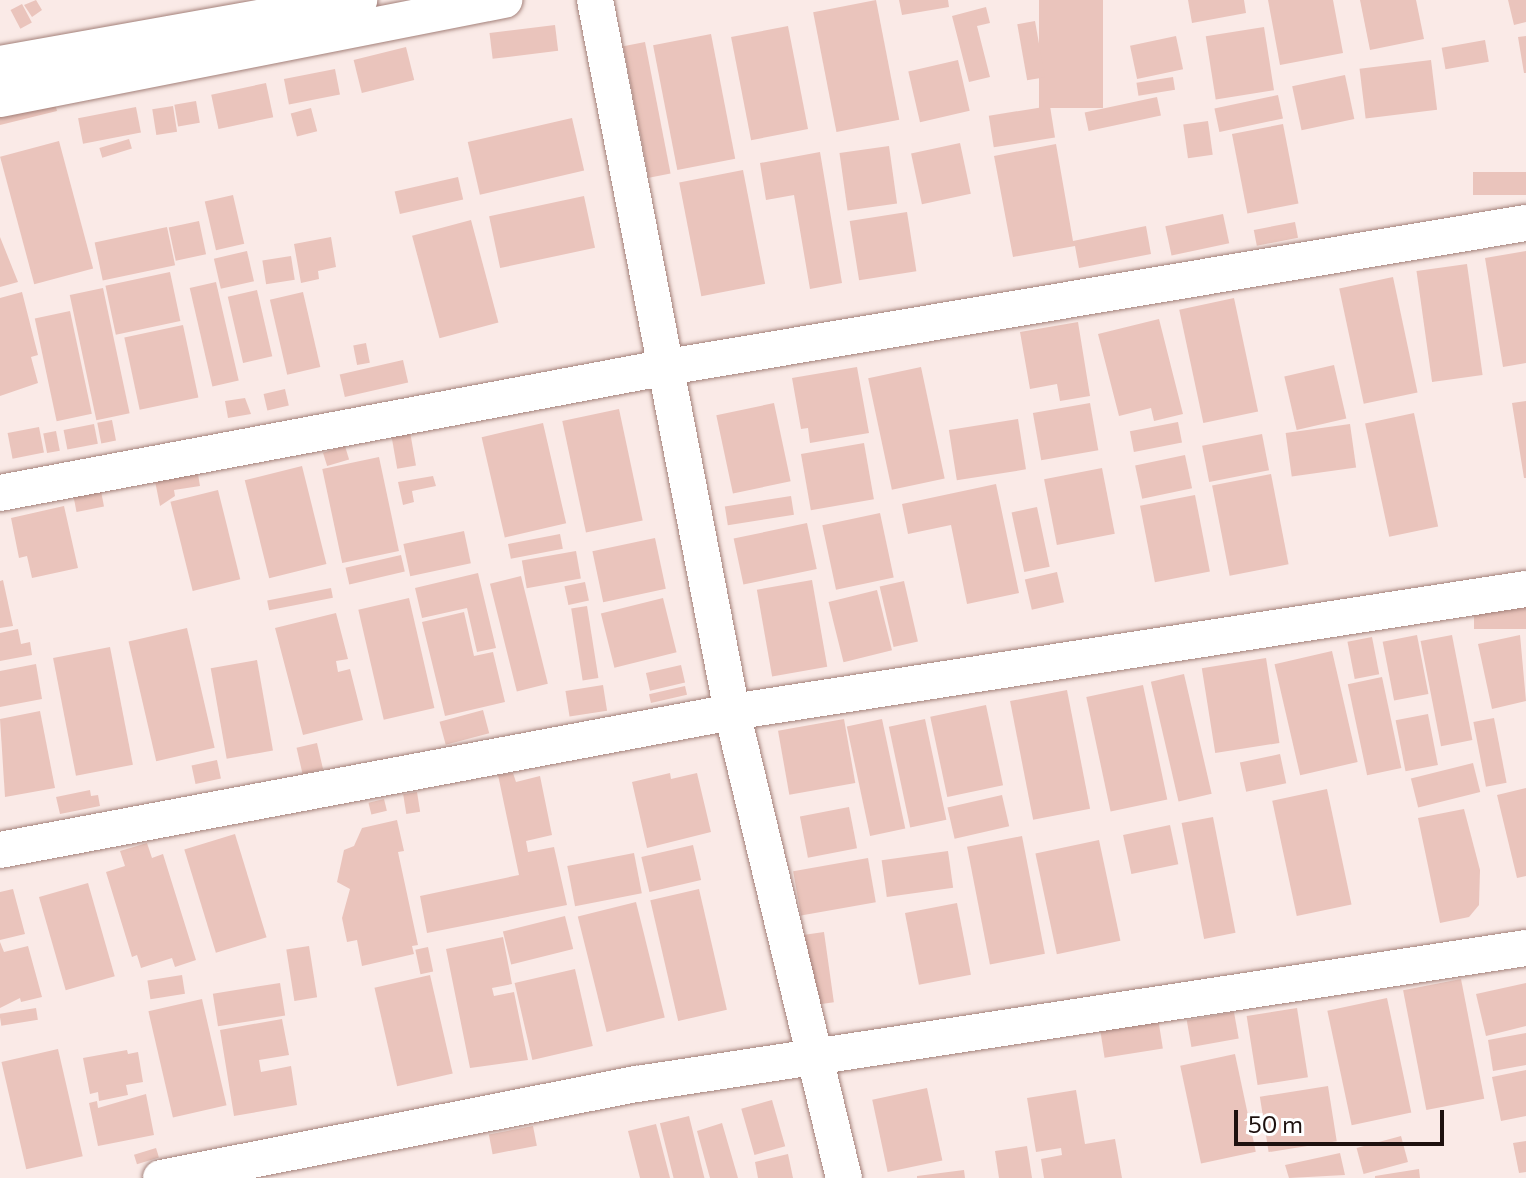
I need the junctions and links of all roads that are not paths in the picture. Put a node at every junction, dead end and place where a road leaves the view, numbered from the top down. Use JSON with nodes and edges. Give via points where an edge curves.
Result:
{"nodes":[{"id":1,"x":359,"y":0,"type":"edge"},
{"id":2,"x":504,"y":0,"type":"edge"},
{"id":3,"x":595,"y":0,"type":"edge"},
{"id":4,"x":196,"y":44,"type":"junction"},
{"id":5,"x":0,"y":64,"type":"edge"},
{"id":6,"x":0,"y":99,"type":"edge"},
{"id":7,"x":1526,"y":223,"type":"edge"},
{"id":8,"x":662,"y":368,"type":"junction"},
{"id":9,"x":0,"y":493,"type":"edge"},
{"id":10,"x":1526,"y":589,"type":"edge"},
{"id":11,"x":732,"y":712,"type":"junction"},
{"id":12,"x":0,"y":850,"type":"edge"},
{"id":13,"x":1526,"y":948,"type":"edge"},
{"id":14,"x":818,"y":1057,"type":"junction"},
{"id":15,"x":161,"y":1178,"type":"edge"},
{"id":16,"x":844,"y":1178,"type":"edge"}],
"edges":[{"from":1,"to":4,"type":"street"},
{"from":2,"to":4,"type":"street"},
{"from":3,"to":8,"type":"street"},
{"from":4,"to":5,"type":"street"},
{"from":4,"to":6,"type":"street"},
{"from":7,"to":8,"type":"street"},
{"from":8,"to":9,"type":"street"},
{"from":8,"to":11,"type":"street"},
{"from":10,"to":11,"type":"street"},
{"from":11,"to":12,"type":"street"},
{"from":11,"to":14,"type":"street"},
{"from":13,"to":14,"type":"street"},
{"from":14,"to":15,"type":"street","via":[[637,1084]]},
{"from":14,"to":16,"type":"street"}]}
